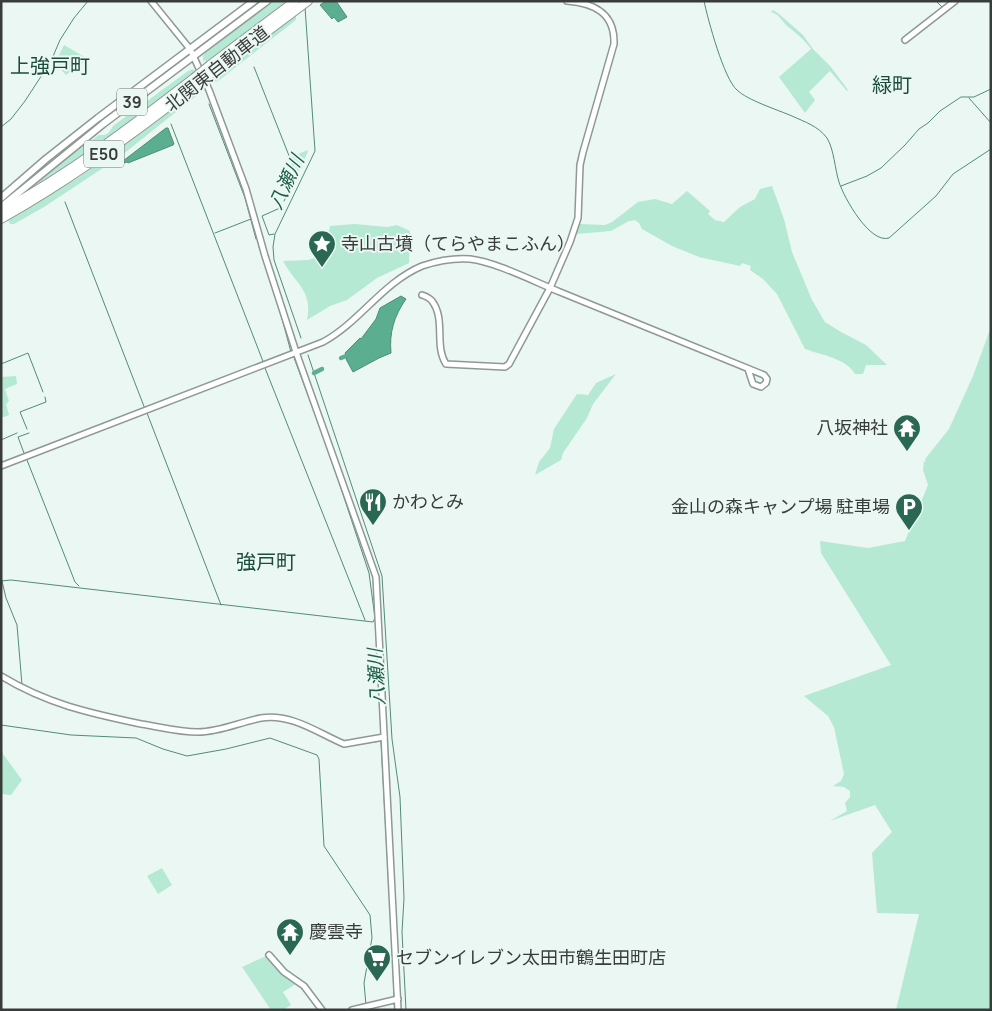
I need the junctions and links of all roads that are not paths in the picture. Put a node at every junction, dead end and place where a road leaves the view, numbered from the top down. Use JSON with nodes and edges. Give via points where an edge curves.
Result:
{"nodes":[{"id":1,"x":151,"y":1,"type":"edge"},
{"id":2,"x":254,"y":1,"type":"edge"},
{"id":3,"x":267,"y":1,"type":"edge"},
{"id":4,"x":308,"y":1,"type":"edge"},
{"id":5,"x":567,"y":1,"type":"edge"},
{"id":6,"x":955,"y":1,"type":"edge"},
{"id":7,"x":294,"y":5,"type":"edge"},
{"id":8,"x":905,"y":40,"type":"dead end"},
{"id":9,"x":192,"y":52,"type":"junction"},
{"id":10,"x":195,"y":82,"type":"junction"},
{"id":11,"x":1,"y":198,"type":"edge"},
{"id":12,"x":2,"y":213,"type":"edge"},
{"id":13,"x":550,"y":288,"type":"junction"},
{"id":14,"x":422,"y":294,"type":"dead end"},
{"id":15,"x":296,"y":352,"type":"junction"},
{"id":16,"x":748,"y":369,"type":"dead end"},
{"id":17,"x":1,"y":466,"type":"edge"},
{"id":18,"x":1,"y":676,"type":"edge"},
{"id":19,"x":384,"y":737,"type":"junction"},
{"id":20,"x":268,"y":955,"type":"dead end"},
{"id":21,"x":398,"y":999,"type":"junction"},
{"id":22,"x":322,"y":1010,"type":"edge"},
{"id":23,"x":352,"y":1010,"type":"edge"},
{"id":24,"x":398,"y":1010,"type":"edge"}],
"edges":[{"from":1,"to":9,"type":"street"},
{"from":2,"to":9,"type":"main road","number":"39"},
{"from":3,"to":9,"type":"main road","number":"39"},
{"from":4,"to":7,"type":"highway","name":"北関東自動車道","number":"E50"},
{"from":5,"to":13,"type":"street","via":[[585,3],[602,12],[614,33],[614,44],[580,165],[578,218]]},
{"from":6,"to":8,"type":"street"},
{"from":7,"to":10,"type":"highway","name":"北関東自動車道","number":"E50","bridge":true},
{"from":9,"to":11,"type":"main road","number":"39","via":[[98,118]]},
{"from":9,"to":12,"type":"main road","number":"39","via":[[83,140]]},
{"from":9,"to":15,"type":"street","via":[[246,189]]},
{"from":10,"to":12,"type":"highway","name":"北関東自動車道","number":"E50"},
{"from":10,"to":12,"type":"highway","name":"北関東自動車道","number":"E50","via":[[156,117],[88,165]]},
{"from":13,"to":14,"type":"street","via":[[509,364],[504,366],[446,364],[440,350],[434,304]]},
{"from":13,"to":15,"type":"street","via":[[472,260],[432,263],[394,283],[329,339]]},
{"from":13,"to":16,"type":"street"},
{"from":15,"to":17,"type":"street"},
{"from":15,"to":19,"type":"street","via":[[376,577]]},
{"from":18,"to":19,"type":"street","via":[[34,694],[74,709],[175,731],[209,731],[273,717],[305,726],[344,744]]},
{"from":19,"to":21,"type":"street"},
{"from":20,"to":22,"type":"street","via":[[304,986]]},
{"from":21,"to":23,"type":"street"},
{"from":21,"to":24,"type":"street"}]}
